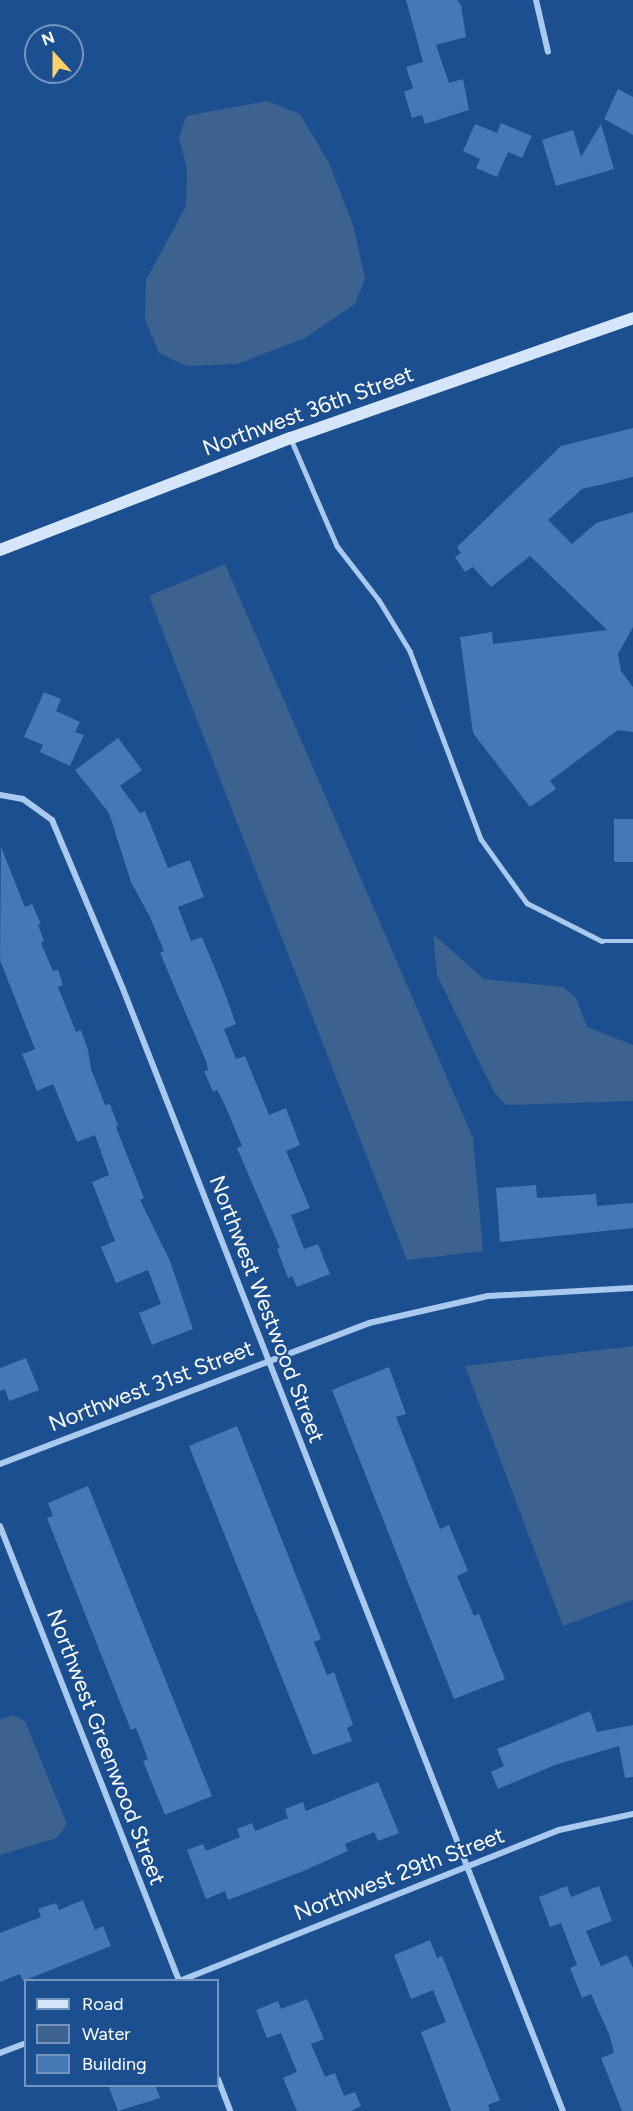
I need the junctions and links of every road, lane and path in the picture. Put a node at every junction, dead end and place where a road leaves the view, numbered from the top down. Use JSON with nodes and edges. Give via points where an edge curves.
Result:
{"nodes":[{"id":1,"x":536,"y":0,"type":"edge"},
{"id":2,"x":548,"y":52,"type":"dead end"},
{"id":3,"x":633,"y":318,"type":"edge"},
{"id":4,"x":291,"y":438,"type":"junction"},
{"id":5,"x":0,"y":550,"type":"edge"},
{"id":6,"x":0,"y":795,"type":"edge"},
{"id":7,"x":633,"y":941,"type":"edge"},
{"id":8,"x":633,"y":1288,"type":"edge"},
{"id":9,"x":267,"y":1359,"type":"junction"},
{"id":10,"x":0,"y":1464,"type":"edge"},
{"id":11,"x":0,"y":1526,"type":"edge"},
{"id":12,"x":633,"y":1814,"type":"edge"},
{"id":13,"x":467,"y":1867,"type":"junction"},
{"id":14,"x":180,"y":1979,"type":"edge"},
{"id":15,"x":183,"y":1979,"type":"edge"},
{"id":16,"x":24,"y":2044,"type":"edge"},
{"id":17,"x":0,"y":2053,"type":"edge"},
{"id":18,"x":219,"y":2083,"type":"edge"},
{"id":19,"x":230,"y":2111,"type":"edge"},
{"id":20,"x":563,"y":2111,"type":"edge"}],
"edges":[{"from":1,"to":2,"type":"street"},
{"from":3,"to":4,"type":"main road","name":"Northwest 36th Street"},
{"from":4,"to":5,"type":"main road","name":"Northwest 36th Street"},
{"from":4,"to":7,"type":"lane","via":[[337,546],[379,600],[410,651],[481,839],[527,903],[602,941]]},
{"from":6,"to":9,"type":"street","name":"Northwest Westwood Street","via":[[22,799],[52,820],[123,989]]},
{"from":8,"to":9,"type":"street","name":"Northwest 31st Street","via":[[488,1296],[369,1323]]},
{"from":9,"to":10,"type":"street","name":"Northwest 31st Street"},
{"from":9,"to":13,"type":"street","name":"Northwest Westwood Street"},
{"from":11,"to":14,"type":"street","name":"Northwest Greenwood Street"},
{"from":12,"to":13,"type":"street","name":"Northwest 29th Street","via":[[560,1830]]},
{"from":13,"to":15,"type":"street","name":"Northwest 29th Street"},
{"from":13,"to":20,"type":"street","name":"Northwest Westwood Street"},
{"from":16,"to":17,"type":"street"},
{"from":18,"to":19,"type":"street"}]}
